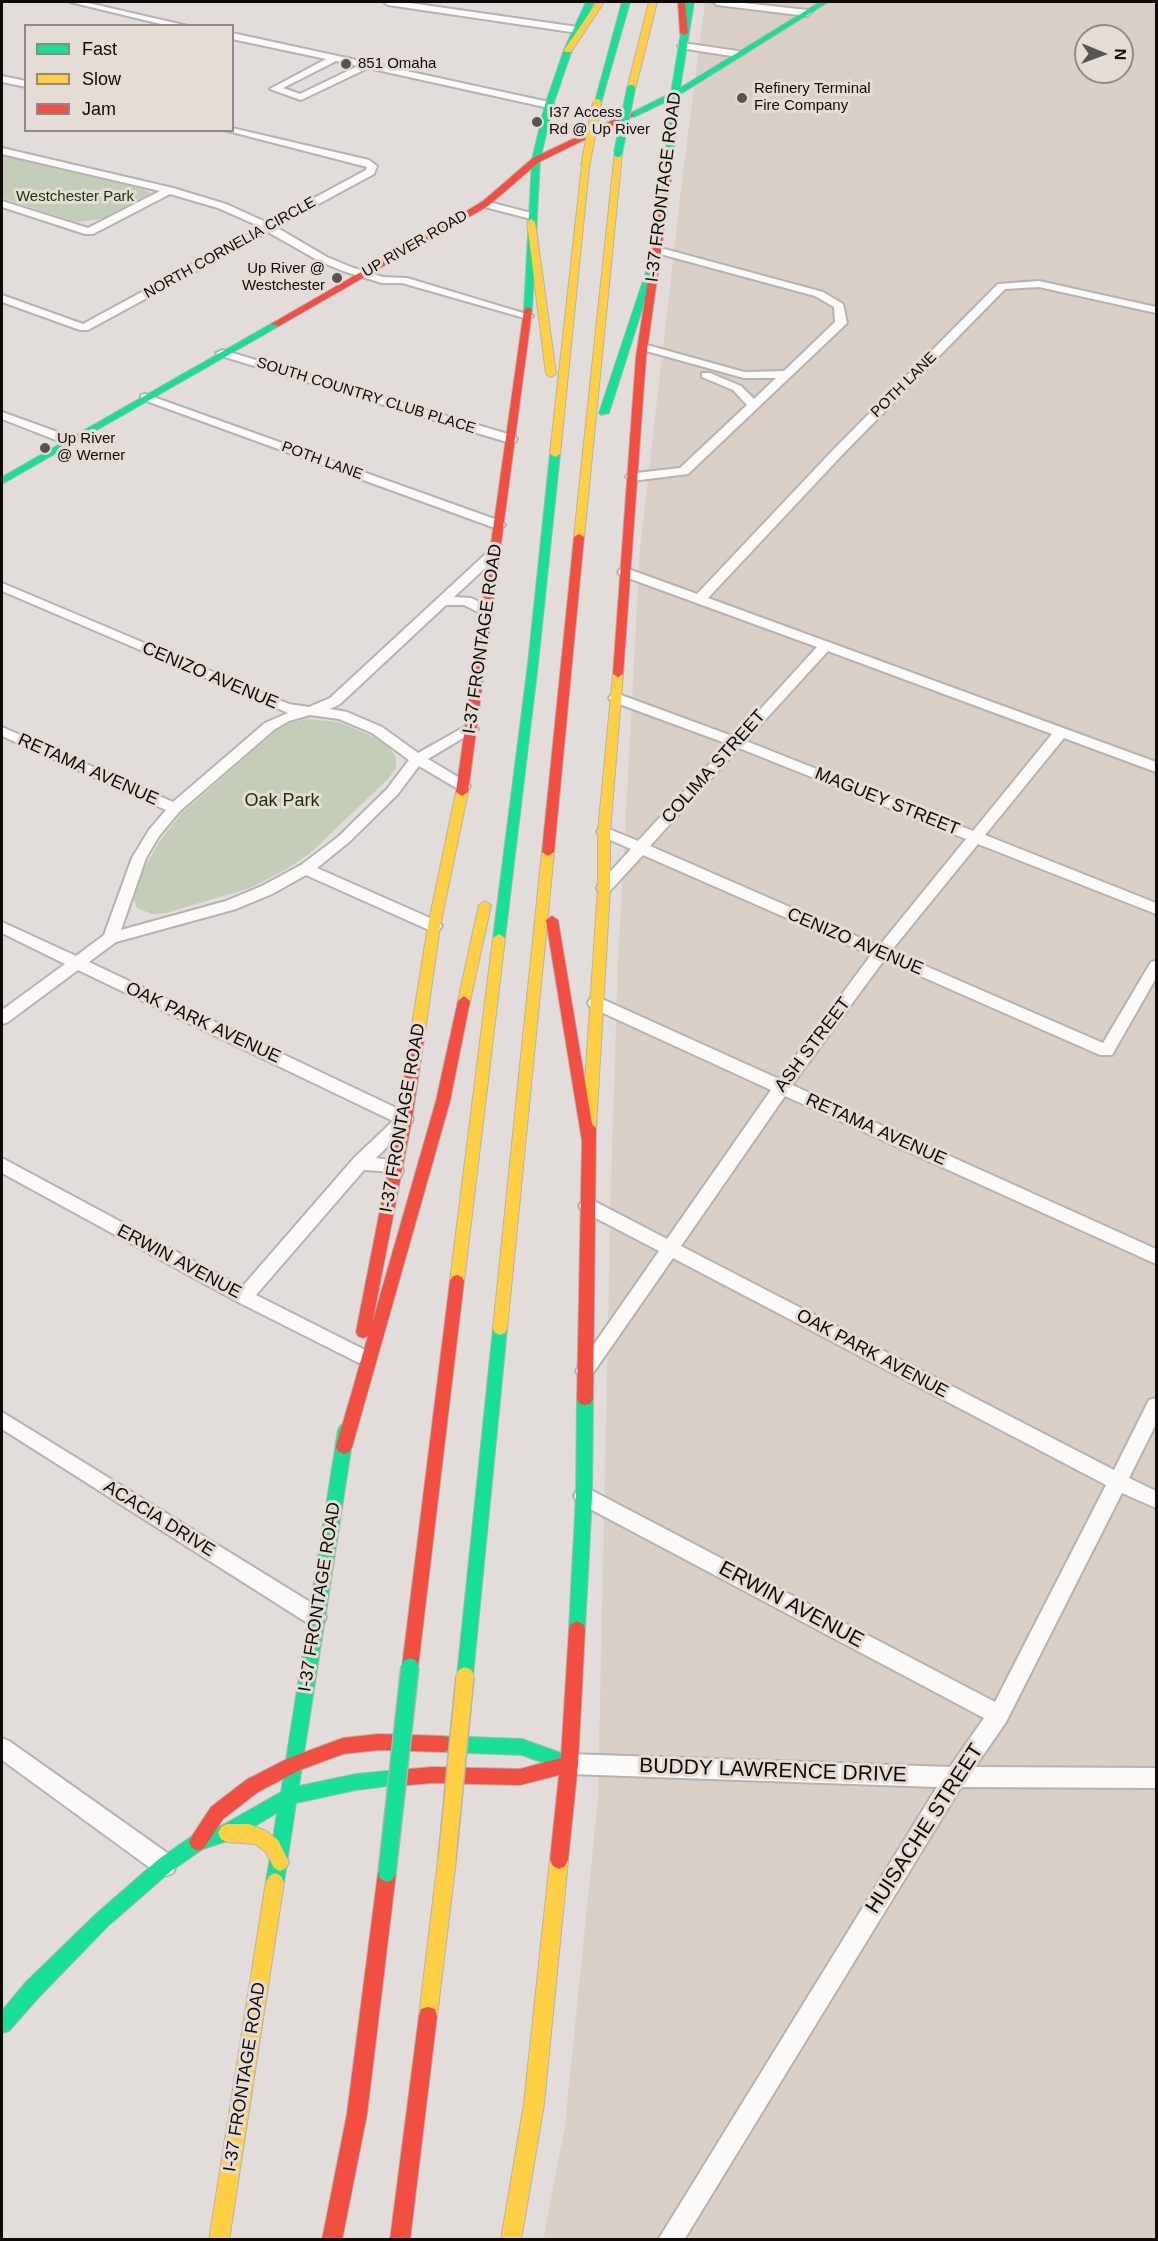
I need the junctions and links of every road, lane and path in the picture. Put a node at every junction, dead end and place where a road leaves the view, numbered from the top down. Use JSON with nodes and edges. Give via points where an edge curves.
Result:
{"nodes":[{"id":1,"x":74,"y":2,"type":"edge"},
{"id":2,"x":388,"y":2,"type":"edge"},
{"id":3,"x":590,"y":2,"type":"edge"},
{"id":4,"x":600,"y":2,"type":"edge"},
{"id":5,"x":626,"y":2,"type":"edge"},
{"id":6,"x":653,"y":2,"type":"edge"},
{"id":7,"x":681,"y":2,"type":"edge"},
{"id":8,"x":690,"y":2,"type":"edge"},
{"id":9,"x":717,"y":2,"type":"edge"},
{"id":10,"x":824,"y":2,"type":"edge"},
{"id":11,"x":807,"y":13,"type":"junction"},
{"id":12,"x":175,"y":24,"type":"edge"},
{"id":13,"x":578,"y":30,"type":"junction"},
{"id":14,"x":234,"y":36,"type":"edge"},
{"id":15,"x":683,"y":40,"type":"junction"},
{"id":16,"x":568,"y":50,"type":"junction"},
{"id":17,"x":738,"y":54,"type":"junction"},
{"id":18,"x":336,"y":58,"type":"junction"},
{"id":19,"x":368,"y":65,"type":"junction"},
{"id":20,"x":2,"y":78,"type":"edge"},
{"id":21,"x":24,"y":84,"type":"edge"},
{"id":22,"x":675,"y":94,"type":"junction"},
{"id":23,"x":549,"y":105,"type":"junction"},
{"id":24,"x":234,"y":131,"type":"edge"},
{"id":25,"x":2,"y":151,"type":"edge"},
{"id":26,"x":536,"y":160,"type":"junction"},
{"id":27,"x":169,"y":190,"type":"junction"},
{"id":28,"x":2,"y":204,"type":"edge"},
{"id":29,"x":484,"y":204,"type":"junction"},
{"id":30,"x":531,"y":219,"type":"junction"},
{"id":31,"x":268,"y":227,"type":"junction"},
{"id":32,"x":657,"y":250,"type":"junction"},
{"id":33,"x":362,"y":274,"type":"junction"},
{"id":34,"x":2,"y":298,"type":"edge"},
{"id":35,"x":1156,"y":310,"type":"edge"},
{"id":36,"x":527,"y":320,"type":"junction"},
{"id":37,"x":642,"y":352,"type":"junction"},
{"id":38,"x":222,"y":353,"type":"junction"},
{"id":39,"x":717,"y":373,"type":"junction"},
{"id":40,"x":788,"y":374,"type":"junction"},
{"id":41,"x":145,"y":397,"type":"junction"},
{"id":42,"x":754,"y":405,"type":"junction"},
{"id":43,"x":2,"y":415,"type":"edge"},
{"id":44,"x":557,"y":422,"type":"junction"},
{"id":45,"x":511,"y":439,"type":"junction"},
{"id":46,"x":70,"y":441,"type":"junction"},
{"id":47,"x":588,"y":445,"type":"junction"},
{"id":48,"x":632,"y":477,"type":"junction"},
{"id":49,"x":2,"y":481,"type":"edge"},
{"id":50,"x":499,"y":525,"type":"junction"},
{"id":51,"x":494,"y":553,"type":"junction"},
{"id":52,"x":624,"y":572,"type":"junction"},
{"id":53,"x":2,"y":587,"type":"edge"},
{"id":54,"x":699,"y":600,"type":"junction"},
{"id":55,"x":442,"y":602,"type":"junction"},
{"id":56,"x":487,"y":611,"type":"junction"},
{"id":57,"x":825,"y":646,"type":"junction"},
{"id":58,"x":616,"y":698,"type":"junction"},
{"id":59,"x":308,"y":711,"type":"junction"},
{"id":60,"x":471,"y":729,"type":"junction"},
{"id":61,"x":2,"y":731,"type":"edge"},
{"id":62,"x":1061,"y":732,"type":"junction"},
{"id":63,"x":736,"y":742,"type":"junction"},
{"id":64,"x":523,"y":752,"type":"junction"},
{"id":65,"x":417,"y":759,"type":"junction"},
{"id":66,"x":1156,"y":767,"type":"edge"},
{"id":67,"x":463,"y":786,"type":"junction"},
{"id":68,"x":175,"y":808,"type":"junction"},
{"id":69,"x":604,"y":832,"type":"junction"},
{"id":70,"x":975,"y":837,"type":"junction"},
{"id":71,"x":496,"y":846,"type":"dead end"},
{"id":72,"x":640,"y":850,"type":"junction"},
{"id":73,"x":306,"y":868,"type":"junction"},
{"id":74,"x":544,"y":873,"type":"junction"},
{"id":75,"x":604,"y":888,"type":"junction"},
{"id":76,"x":488,"y":891,"type":"dead end"},
{"id":77,"x":1156,"y":909,"type":"edge"},
{"id":78,"x":434,"y":926,"type":"junction"},
{"id":79,"x":2,"y":927,"type":"edge"},
{"id":80,"x":111,"y":938,"type":"junction"},
{"id":81,"x":881,"y":953,"type":"junction"},
{"id":82,"x":78,"y":964,"type":"junction"},
{"id":83,"x":1156,"y":966,"type":"edge"},
{"id":84,"x":596,"y":1003,"type":"junction"},
{"id":85,"x":2,"y":1018,"type":"edge"},
{"id":86,"x":782,"y":1087,"type":"junction"},
{"id":87,"x":405,"y":1119,"type":"junction"},
{"id":88,"x":588,"y":1139,"type":"junction"},
{"id":89,"x":360,"y":1163,"type":"junction"},
{"id":90,"x":2,"y":1165,"type":"edge"},
{"id":91,"x":395,"y":1171,"type":"junction"},
{"id":92,"x":588,"y":1206,"type":"junction"},
{"id":93,"x":669,"y":1248,"type":"junction"},
{"id":94,"x":1156,"y":1257,"type":"edge"},
{"id":95,"x":244,"y":1297,"type":"junction"},
{"id":96,"x":359,"y":1355,"type":"junction"},
{"id":97,"x":584,"y":1371,"type":"junction"},
{"id":98,"x":1156,"y":1406,"type":"edge"},
{"id":99,"x":2,"y":1420,"type":"edge"},
{"id":100,"x":344,"y":1447,"type":"junction"},
{"id":101,"x":1119,"y":1482,"type":"junction"},
{"id":102,"x":584,"y":1496,"type":"junction"},
{"id":103,"x":1156,"y":1500,"type":"edge"},
{"id":104,"x":316,"y":1617,"type":"junction"},
{"id":105,"x":999,"y":1715,"type":"junction"},
{"id":106,"x":2,"y":1748,"type":"edge"},
{"id":107,"x":295,"y":1764,"type":"junction"},
{"id":108,"x":570,"y":1764,"type":"junction"},
{"id":109,"x":955,"y":1777,"type":"junction"},
{"id":110,"x":1156,"y":1778,"type":"edge"},
{"id":111,"x":290,"y":1796,"type":"junction"},
{"id":112,"x":227,"y":1833,"type":"junction"},
{"id":113,"x":198,"y":1842,"type":"junction"},
{"id":114,"x":280,"y":1862,"type":"junction"},
{"id":115,"x":165,"y":1865,"type":"junction"},
{"id":116,"x":2,"y":2025,"type":"edge"},
{"id":117,"x":219,"y":2240,"type":"edge"},
{"id":118,"x":332,"y":2240,"type":"edge"},
{"id":119,"x":400,"y":2240,"type":"edge"},
{"id":120,"x":511,"y":2240,"type":"edge"},
{"id":121,"x":670,"y":2240,"type":"edge"}],
"edges":[{"from":1,"to":12,"type":"street"},
{"from":2,"to":13,"type":"street"},
{"from":3,"to":13,"type":"main road","name":"I-37 FRONTAGE ROAD"},
{"from":4,"to":16,"type":"main road"},
{"from":5,"to":44,"type":"main road","bridge":true,"via":[[597,103],[585,167]]},
{"from":6,"to":47,"type":"main road","bridge":true,"via":[[618,153]]},
{"from":7,"to":15,"type":"main road"},
{"from":8,"to":15,"type":"main road","name":"I-37 FRONTAGE ROAD"},
{"from":9,"to":11,"type":"street"},
{"from":10,"to":11,"type":"main road","name":"UP RIVER ROAD"},
{"from":11,"to":17,"type":"main road","name":"UP RIVER ROAD"},
{"from":13,"to":16,"type":"main road","name":"I-37 FRONTAGE ROAD"},
{"from":14,"to":18,"type":"street"},
{"from":15,"to":17,"type":"street"},
{"from":15,"to":22,"type":"main road","name":"I-37 FRONTAGE ROAD"},
{"from":16,"to":23,"type":"main road","name":"I-37 FRONTAGE ROAD"},
{"from":17,"to":22,"type":"main road","name":"UP RIVER ROAD"},
{"from":18,"to":19,"type":"street"},
{"from":18,"to":19,"type":"street","via":[[275,89],[301,97]]},
{"from":19,"to":23,"type":"street"},
{"from":20,"to":21,"type":"street"},
{"from":22,"to":26,"type":"main road","name":"UP RIVER ROAD"},
{"from":22,"to":32,"type":"main road","name":"I-37 FRONTAGE ROAD"},
{"from":23,"to":26,"type":"main road","name":"I-37 FRONTAGE ROAD"},
{"from":24,"to":31,"type":"street","name":"NORTH CORNELIA CIRCLE","via":[[372,166],[370,172]]},
{"from":25,"to":27,"type":"street"},
{"from":26,"to":29,"type":"main road","name":"UP RIVER ROAD"},
{"from":26,"to":30,"type":"main road","name":"I-37 FRONTAGE ROAD"},
{"from":27,"to":28,"type":"street","via":[[89,232]]},
{"from":27,"to":31,"type":"street","via":[[222,206]]},
{"from":29,"to":30,"type":"street"},
{"from":29,"to":33,"type":"main road","name":"UP RIVER ROAD"},
{"from":30,"to":36,"type":"main road","name":"I-37 FRONTAGE ROAD"},
{"from":30,"to":44,"type":"main road"},
{"from":31,"to":33,"type":"street","via":[[323,259]]},
{"from":31,"to":34,"type":"street","name":"NORTH CORNELIA CIRCLE","via":[[84,327]]},
{"from":32,"to":37,"type":"main road","name":"I-37 FRONTAGE ROAD"},
{"from":32,"to":40,"type":"street","via":[[819,294],[839,306],[841,323]]},
{"from":32,"to":47,"type":"main road","via":[[604,414]]},
{"from":33,"to":36,"type":"street","via":[[394,288]]},
{"from":33,"to":38,"type":"main road","name":"UP RIVER ROAD"},
{"from":35,"to":54,"type":"street","name":"POTH LANE","via":[[1039,284],[1002,286]]},
{"from":36,"to":45,"type":"main road","name":"I-37 FRONTAGE ROAD"},
{"from":37,"to":39,"type":"street"},
{"from":37,"to":48,"type":"main road","name":"I-37 FRONTAGE ROAD"},
{"from":38,"to":41,"type":"main road","name":"UP RIVER ROAD"},
{"from":38,"to":45,"type":"street","name":"SOUTH COUNTRY CLUB PLACE"},
{"from":39,"to":40,"type":"street"},
{"from":39,"to":42,"type":"street"},
{"from":40,"to":42,"type":"street"},
{"from":41,"to":46,"type":"main road","name":"UP RIVER ROAD"},
{"from":41,"to":50,"type":"street","name":"POTH LANE"},
{"from":42,"to":48,"type":"street","via":[[684,471]]},
{"from":43,"to":46,"type":"street"},
{"from":44,"to":64,"type":"main road"},
{"from":45,"to":50,"type":"main road","name":"I-37 FRONTAGE ROAD"},
{"from":46,"to":49,"type":"main road","name":"UP RIVER ROAD"},
{"from":47,"to":74,"type":"main road"},
{"from":48,"to":52,"type":"main road","name":"I-37 FRONTAGE ROAD"},
{"from":50,"to":51,"type":"main road","name":"I-37 FRONTAGE ROAD"},
{"from":51,"to":55,"type":"street"},
{"from":51,"to":56,"type":"main road","name":"I-37 FRONTAGE ROAD"},
{"from":52,"to":54,"type":"street"},
{"from":52,"to":58,"type":"main road","name":"I-37 FRONTAGE ROAD"},
{"from":53,"to":59,"type":"street","name":"CENIZO AVENUE","via":[[286,708]]},
{"from":54,"to":57,"type":"street"},
{"from":55,"to":56,"type":"street","via":[[466,601]]},
{"from":55,"to":59,"type":"street","via":[[334,701]]},
{"from":56,"to":60,"type":"main road","name":"I-37 FRONTAGE ROAD"},
{"from":57,"to":62,"type":"street"},
{"from":57,"to":63,"type":"street","name":"COLIMA STREET"},
{"from":58,"to":63,"type":"street","name":"MAGUEY STREET"},
{"from":58,"to":69,"type":"main road","name":"I-37 FRONTAGE ROAD"},
{"from":59,"to":65,"type":"street","name":"CENIZO AVENUE","via":[[342,716],[377,730]]},
{"from":59,"to":68,"type":"street","via":[[270,726]]},
{"from":60,"to":65,"type":"street"},
{"from":60,"to":67,"type":"main road","name":"I-37 FRONTAGE ROAD"},
{"from":61,"to":68,"type":"street","name":"RETAMA AVENUE"},
{"from":62,"to":66,"type":"street"},
{"from":62,"to":70,"type":"street","name":"ASH STREET"},
{"from":63,"to":70,"type":"street","name":"MAGUEY STREET"},
{"from":63,"to":72,"type":"street","name":"COLIMA STREET"},
{"from":64,"to":71,"type":"main road","via":[[507,790]]},
{"from":64,"to":118,"type":"main road","bridge":true,"via":[[357,2114]]},
{"from":65,"to":67,"type":"street","name":"CENIZO AVENUE"},
{"from":65,"to":73,"type":"street","via":[[392,792],[343,840]]},
{"from":67,"to":78,"type":"main road","name":"I-37 FRONTAGE ROAD"},
{"from":68,"to":80,"type":"street","via":[[139,858]]},
{"from":69,"to":72,"type":"street","name":"CENIZO AVENUE"},
{"from":69,"to":75,"type":"main road","name":"I-37 FRONTAGE ROAD"},
{"from":70,"to":77,"type":"street","name":"MAGUEY STREET"},
{"from":70,"to":81,"type":"street","name":"ASH STREET"},
{"from":72,"to":75,"type":"street","name":"COLIMA STREET"},
{"from":72,"to":81,"type":"street","name":"CENIZO AVENUE"},
{"from":73,"to":78,"type":"street"},
{"from":73,"to":80,"type":"street","via":[[231,905]]},
{"from":74,"to":88,"type":"main road"},
{"from":74,"to":119,"type":"main road","bridge":true,"via":[[447,1860]]},
{"from":75,"to":84,"type":"main road","name":"I-37 FRONTAGE ROAD"},
{"from":76,"to":100,"type":"main road","via":[[443,1101]]},
{"from":78,"to":87,"type":"main road","name":"I-37 FRONTAGE ROAD"},
{"from":79,"to":82,"type":"street","name":"OAK PARK AVENUE"},
{"from":80,"to":82,"type":"street"},
{"from":81,"to":83,"type":"street","name":"CENIZO AVENUE","via":[[1106,1051]]},
{"from":81,"to":86,"type":"street","name":"ASH STREET"},
{"from":82,"to":85,"type":"street"},
{"from":82,"to":87,"type":"street","name":"OAK PARK AVENUE"},
{"from":84,"to":86,"type":"street","name":"RETAMA AVENUE"},
{"from":84,"to":88,"type":"main road","name":"I-37 FRONTAGE ROAD"},
{"from":86,"to":93,"type":"street","name":"ASH STREET"},
{"from":86,"to":94,"type":"street","name":"RETAMA AVENUE"},
{"from":87,"to":89,"type":"street"},
{"from":87,"to":91,"type":"main road","name":"I-37 FRONTAGE ROAD"},
{"from":88,"to":92,"type":"main road","name":"I-37 FRONTAGE ROAD"},
{"from":89,"to":91,"type":"street","via":[[384,1165]]},
{"from":89,"to":95,"type":"street"},
{"from":90,"to":95,"type":"street","name":"ERWIN AVENUE"},
{"from":91,"to":96,"type":"main road","name":"I-37 FRONTAGE ROAD"},
{"from":92,"to":93,"type":"street","name":"OAK PARK AVENUE"},
{"from":92,"to":97,"type":"main road","name":"I-37 FRONTAGE ROAD"},
{"from":93,"to":97,"type":"street","name":"ASH STREET"},
{"from":93,"to":101,"type":"street","name":"OAK PARK AVENUE"},
{"from":95,"to":96,"type":"street","name":"ERWIN AVENUE"},
{"from":96,"to":100,"type":"main road","name":"I-37 FRONTAGE ROAD"},
{"from":97,"to":102,"type":"main road","name":"I-37 FRONTAGE ROAD"},
{"from":98,"to":101,"type":"street","name":"HUISACHE STREET"},
{"from":99,"to":104,"type":"street","name":"ACACIA DRIVE"},
{"from":100,"to":104,"type":"main road","name":"I-37 FRONTAGE ROAD"},
{"from":101,"to":103,"type":"street","name":"OAK PARK AVENUE"},
{"from":101,"to":105,"type":"street","name":"HUISACHE STREET"},
{"from":102,"to":105,"type":"street","name":"ERWIN AVENUE"},
{"from":102,"to":108,"type":"main road","name":"I-37 FRONTAGE ROAD"},
{"from":104,"to":107,"type":"main road","name":"I-37 FRONTAGE ROAD"},
{"from":105,"to":109,"type":"street","name":"HUISACHE STREET"},
{"from":106,"to":115,"type":"street"},
{"from":107,"to":108,"type":"main road","name":"BUDDY LAWRENCE DRIVE","via":[[343,1746],[379,1742],[522,1748]]},
{"from":107,"to":111,"type":"main road","name":"I-37 FRONTAGE ROAD"},
{"from":107,"to":113,"type":"main road","name":"BUDDY LAWRENCE DRIVE","via":[[252,1786],[217,1812]]},
{"from":108,"to":109,"type":"street","name":"BUDDY LAWRENCE DRIVE"},
{"from":108,"to":111,"type":"main road","name":"BUDDY LAWRENCE DRIVE","via":[[520,1777],[410,1777],[356,1782]]},
{"from":108,"to":120,"type":"main road","name":"I-37 FRONTAGE ROAD","via":[[534,2104]]},
{"from":109,"to":110,"type":"street","name":"BUDDY LAWRENCE DRIVE"},
{"from":109,"to":121,"type":"street","name":"HUISACHE STREET"},
{"from":111,"to":112,"type":"main road","name":"BUDDY LAWRENCE DRIVE"},
{"from":111,"to":114,"type":"main road","name":"I-37 FRONTAGE ROAD"},
{"from":112,"to":113,"type":"main road","name":"BUDDY LAWRENCE DRIVE"},
{"from":112,"to":114,"type":"main road","via":[[260,1837],[272,1846]]},
{"from":113,"to":115,"type":"main road","name":"BUDDY LAWRENCE DRIVE"},
{"from":114,"to":117,"type":"main road","name":"I-37 FRONTAGE ROAD"},
{"from":115,"to":116,"type":"main road","name":"BUDDY LAWRENCE DRIVE","via":[[102,1920],[32,1989]]}]}
